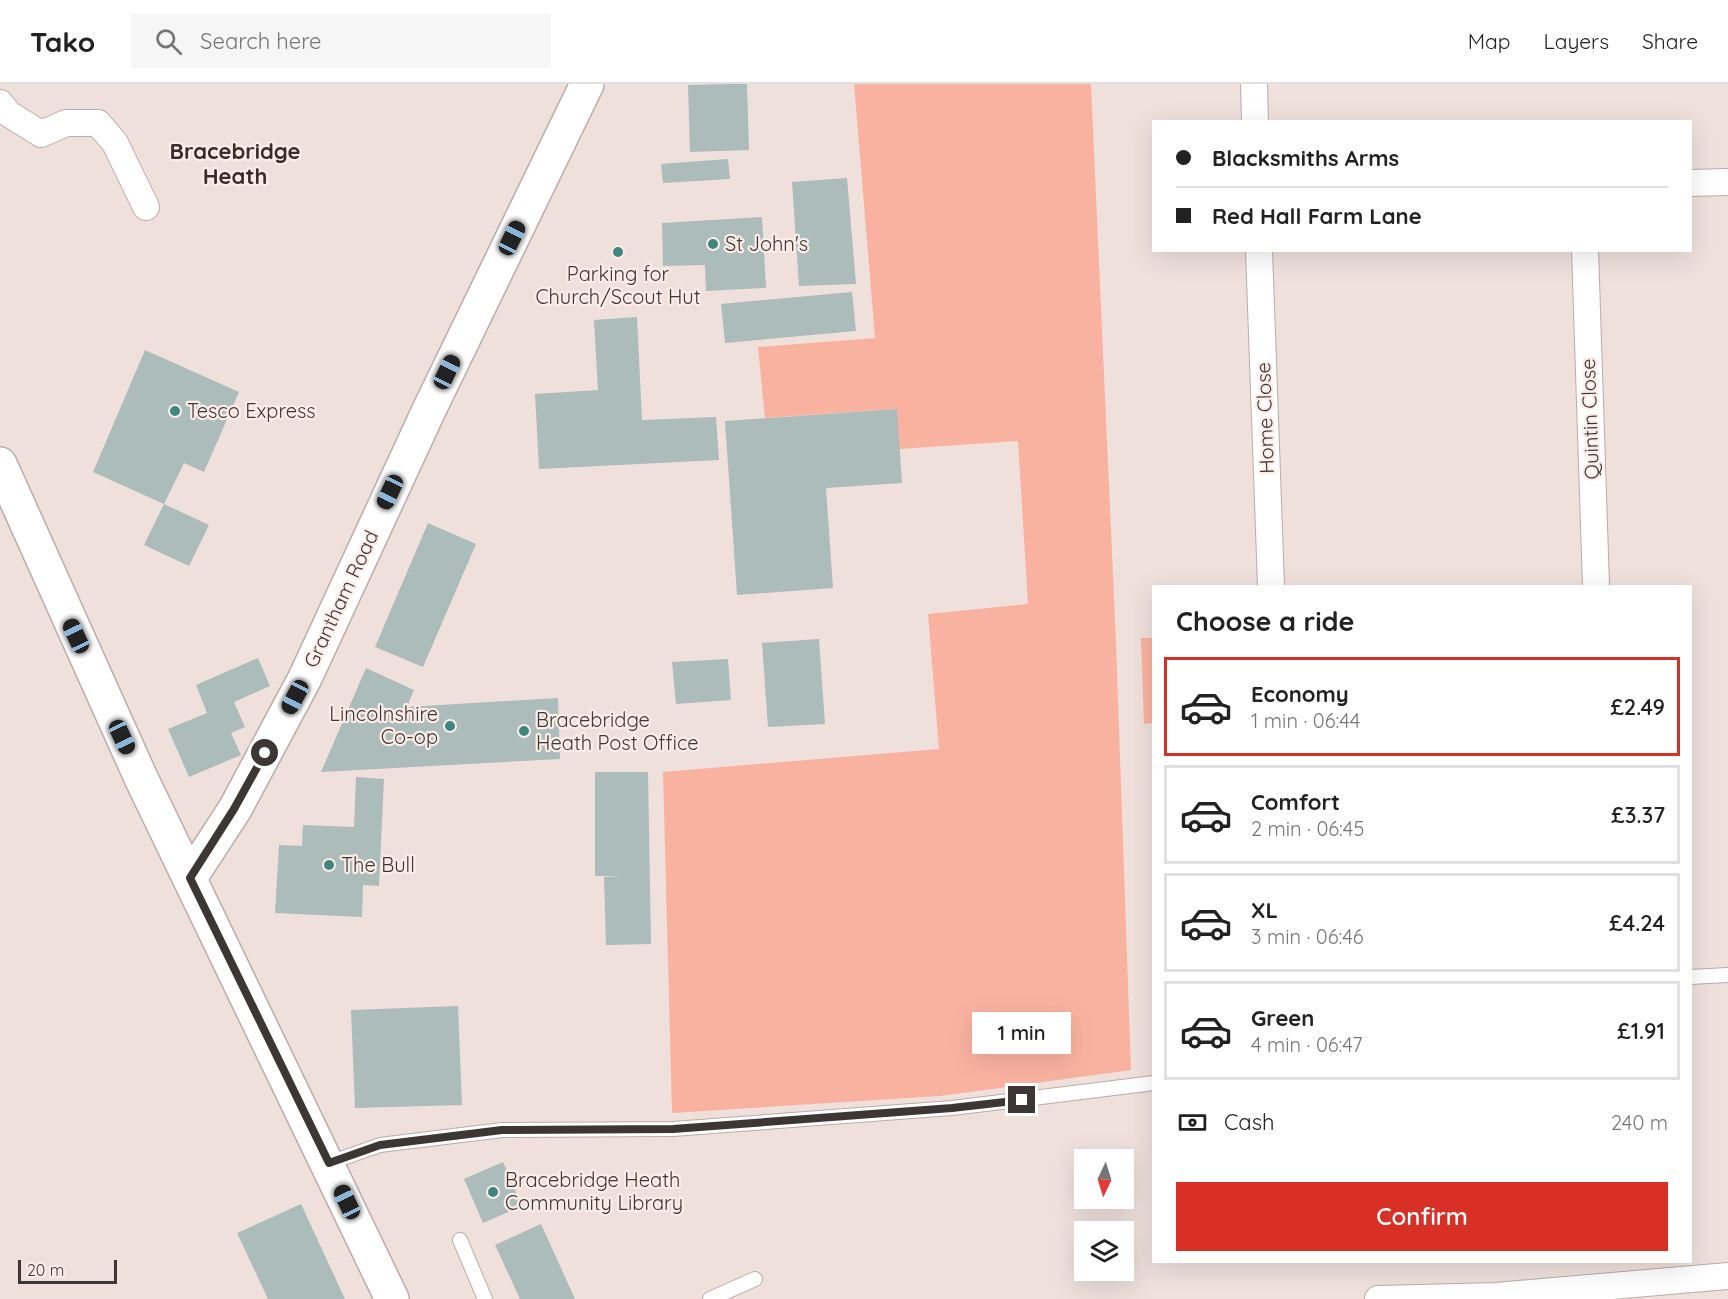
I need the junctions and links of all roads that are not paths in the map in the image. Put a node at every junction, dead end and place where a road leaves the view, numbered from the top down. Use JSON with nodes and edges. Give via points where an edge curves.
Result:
{"nodes":[{"id":1,"x":587,"y":84,"type":"edge"},
{"id":2,"x":1254,"y":84,"type":"edge"},
{"id":3,"x":0,"y":103,"type":"edge"},
{"id":4,"x":1255,"y":120,"type":"edge"},
{"id":5,"x":1728,"y":182,"type":"edge"},
{"id":6,"x":1692,"y":183,"type":"edge"},
{"id":7,"x":146,"y":207,"type":"dead end"},
{"id":8,"x":1259,"y":252,"type":"edge"},
{"id":9,"x":1585,"y":252,"type":"edge"},
{"id":10,"x":0,"y":464,"type":"edge"},
{"id":11,"x":1271,"y":585,"type":"edge"},
{"id":12,"x":1596,"y":585,"type":"edge"},
{"id":13,"x":190,"y":878,"type":"junction"},
{"id":14,"x":1728,"y":975,"type":"edge"},
{"id":15,"x":1692,"y":977,"type":"edge"},
{"id":16,"x":1152,"y":1083,"type":"edge"},
{"id":17,"x":329,"y":1163,"type":"junction"},
{"id":18,"x":460,"y":1240,"type":"dead end"},
{"id":19,"x":1728,"y":1276,"type":"edge"},
{"id":20,"x":755,"y":1279,"type":"dead end"},
{"id":21,"x":1496,"y":1298,"type":"edge"},
{"id":22,"x":392,"y":1299,"type":"edge"},
{"id":23,"x":485,"y":1299,"type":"edge"},
{"id":24,"x":710,"y":1299,"type":"edge"},
{"id":25,"x":1378,"y":1299,"type":"edge"}],
"edges":[{"from":1,"to":13,"type":"main road","name":"Grantham Road","via":[[305,678],[234,809]]},
{"from":2,"to":4,"type":"street"},
{"from":3,"to":7,"type":"street","via":[[9,114],[41,134],[66,123],[98,123],[115,143]]},
{"from":5,"to":6,"type":"street"},
{"from":8,"to":11,"type":"street","name":"Home Close"},
{"from":9,"to":12,"type":"street","name":"Quintin Close"},
{"from":10,"to":13,"type":"main road"},
{"from":13,"to":17,"type":"main road"},
{"from":14,"to":15,"type":"lane"},
{"from":16,"to":17,"type":"lane","via":[[952,1108],[685,1128],[502,1130],[380,1145]]},
{"from":17,"to":22,"type":"main road"},
{"from":18,"to":23,"type":"lane"},
{"from":19,"to":21,"type":"street"},
{"from":20,"to":24,"type":"lane"},
{"from":21,"to":25,"type":"street"}]}
